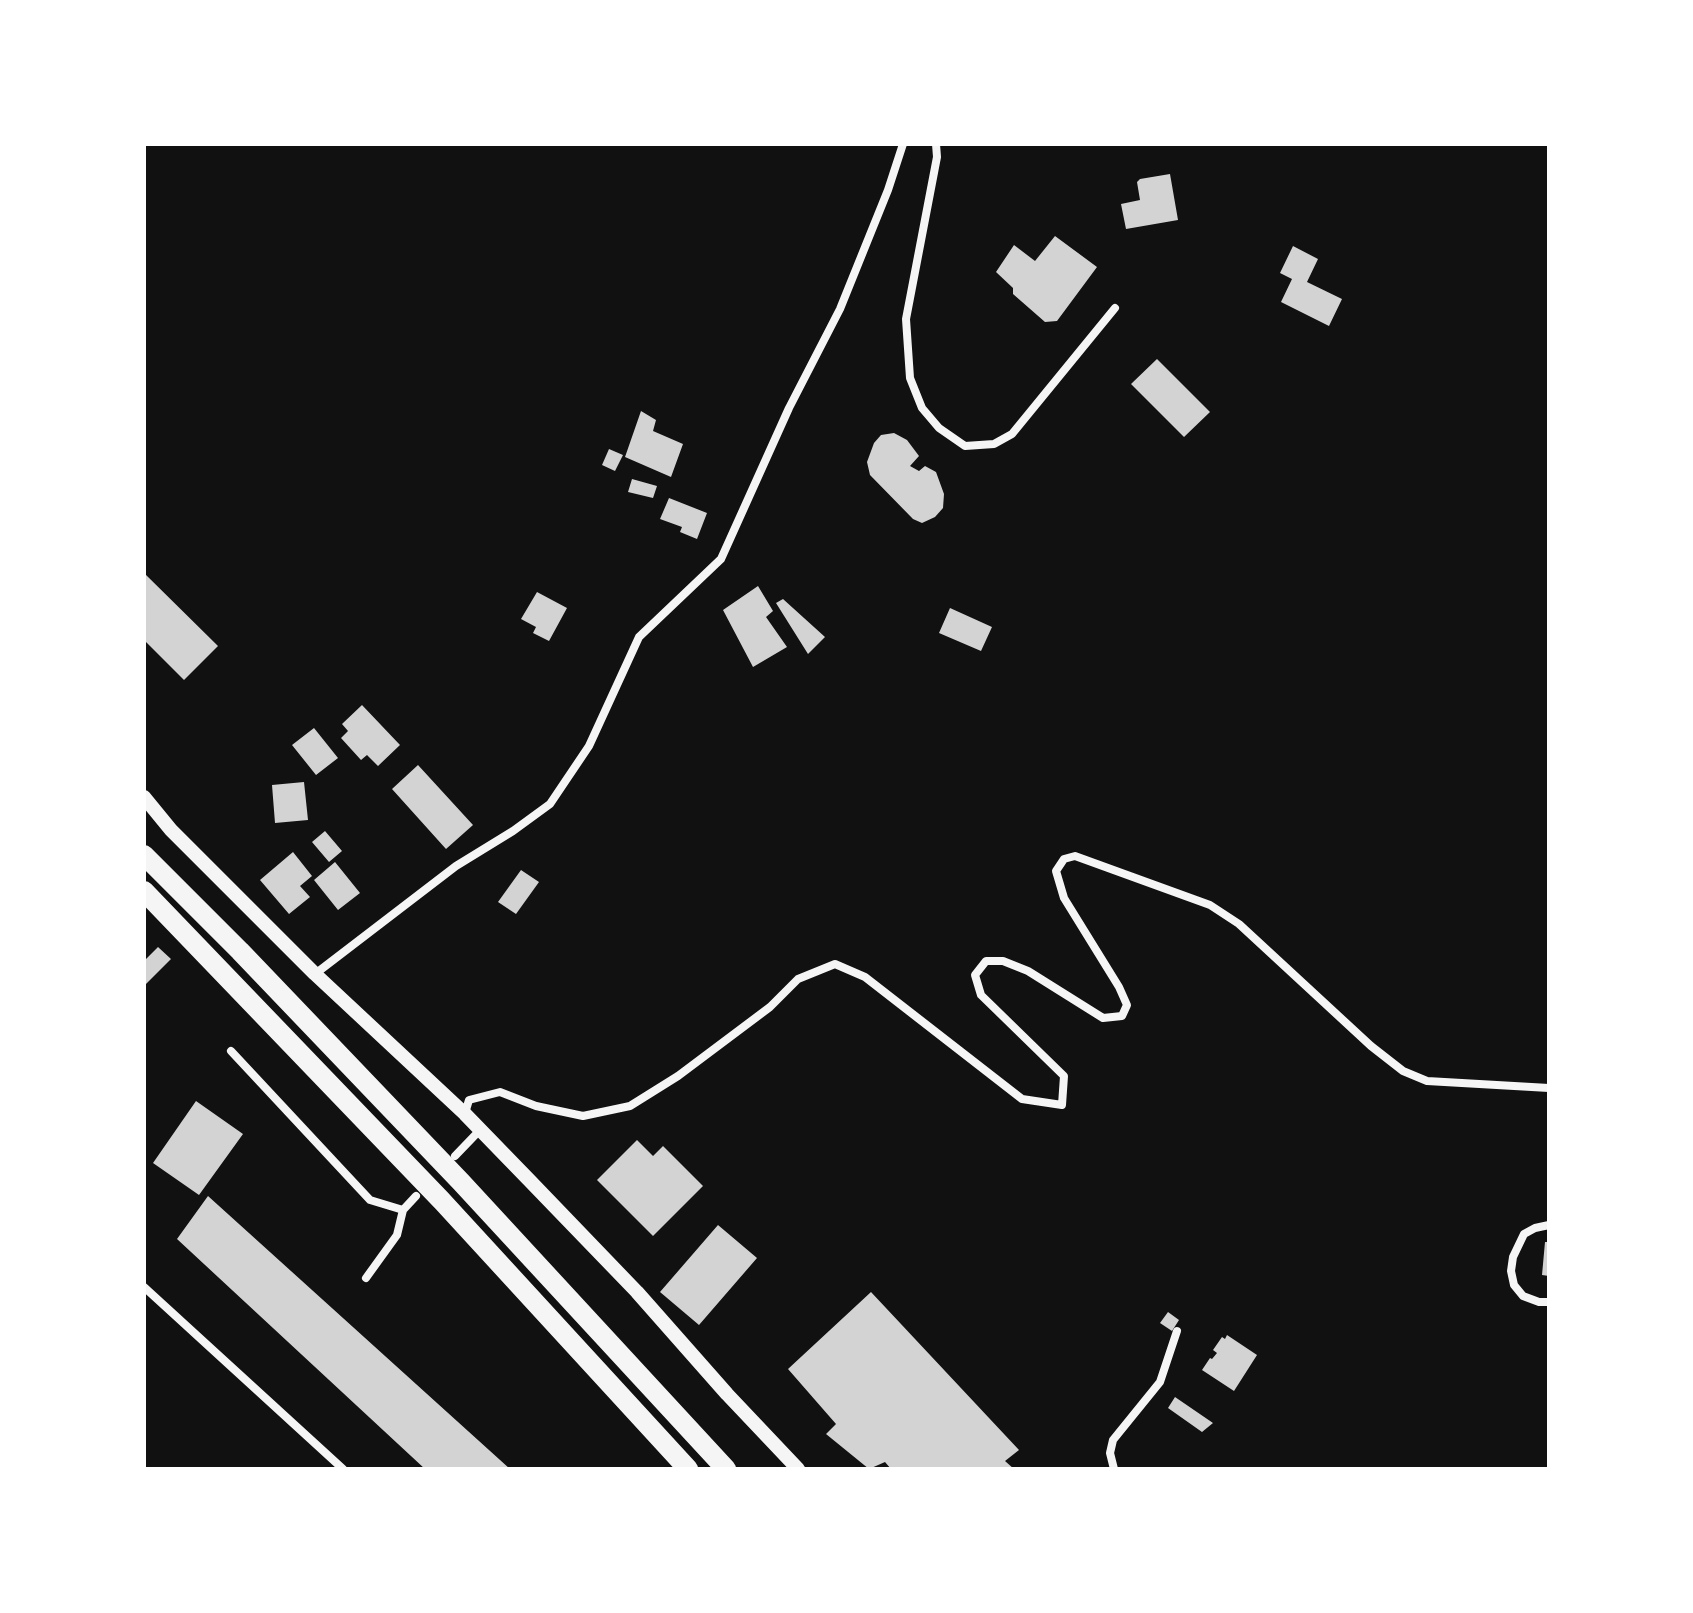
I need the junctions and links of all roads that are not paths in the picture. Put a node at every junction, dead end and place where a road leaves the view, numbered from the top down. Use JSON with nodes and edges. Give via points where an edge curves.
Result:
{"nodes":[{"id":1,"x":903,"y":144,"type":"edge"},
{"id":2,"x":936,"y":144,"type":"edge"},
{"id":3,"x":1115,"y":308,"type":"dead end"},
{"id":4,"x":144,"y":797,"type":"edge"},
{"id":5,"x":144,"y":855,"type":"edge"},
{"id":6,"x":144,"y":891,"type":"edge"},
{"id":7,"x":315,"y":974,"type":"junction"},
{"id":8,"x":231,"y":1051,"type":"dead end"},
{"id":9,"x":1549,"y":1088,"type":"edge"},
{"id":10,"x":465,"y":1114,"type":"junction"},
{"id":11,"x":480,"y":1130,"type":"junction"},
{"id":12,"x":455,"y":1156,"type":"dead end"},
{"id":13,"x":416,"y":1196,"type":"dead end"},
{"id":14,"x":403,"y":1210,"type":"junction"},
{"id":15,"x":1549,"y":1225,"type":"edge"},
{"id":16,"x":366,"y":1278,"type":"dead end"},
{"id":17,"x":144,"y":1287,"type":"edge"},
{"id":18,"x":1549,"y":1302,"type":"edge"},
{"id":19,"x":1177,"y":1331,"type":"dead end"},
{"id":20,"x":343,"y":1469,"type":"edge"},
{"id":21,"x":688,"y":1469,"type":"edge"},
{"id":22,"x":726,"y":1469,"type":"edge"},
{"id":23,"x":798,"y":1469,"type":"edge"},
{"id":24,"x":1114,"y":1469,"type":"edge"}],
"edges":[{"from":1,"to":7,"type":"street","via":[[840,309],[721,559],[639,637],[589,746],[550,804],[456,866]]},
{"from":2,"to":3,"type":"street","via":[[906,319],[910,378],[922,408],[939,428],[965,446],[994,444],[1012,434]]},
{"from":4,"to":7,"type":"street"},
{"from":5,"to":22,"type":"highway","via":[[461,1182]]},
{"from":6,"to":21,"type":"highway","via":[[442,1201]]},
{"from":7,"to":10,"type":"street"},
{"from":8,"to":14,"type":"street","via":[[370,1200]]},
{"from":9,"to":10,"type":"street","via":[[1427,1081],[1403,1071],[1239,924],[1210,905],[1075,856],[1064,859],[1056,871],[1064,898],[1119,987],[1127,1005],[1122,1016],[1103,1018],[1003,961],[986,961],[975,975],[981,995],[1064,1076],[1062,1105],[1022,1099],[865,977],[835,964],[798,979],[770,1007],[630,1106],[583,1116],[500,1092],[469,1100]]},
{"from":10,"to":11,"type":"street"},
{"from":11,"to":12,"type":"street"},
{"from":11,"to":23,"type":"street"},
{"from":13,"to":14,"type":"street"},
{"from":14,"to":16,"type":"street","via":[[397,1235]]},
{"from":15,"to":18,"type":"street","via":[[1524,1234],[1511,1271],[1523,1296]]},
{"from":17,"to":20,"type":"street"},
{"from":19,"to":24,"type":"street","via":[[1160,1382],[1113,1440]]}]}
